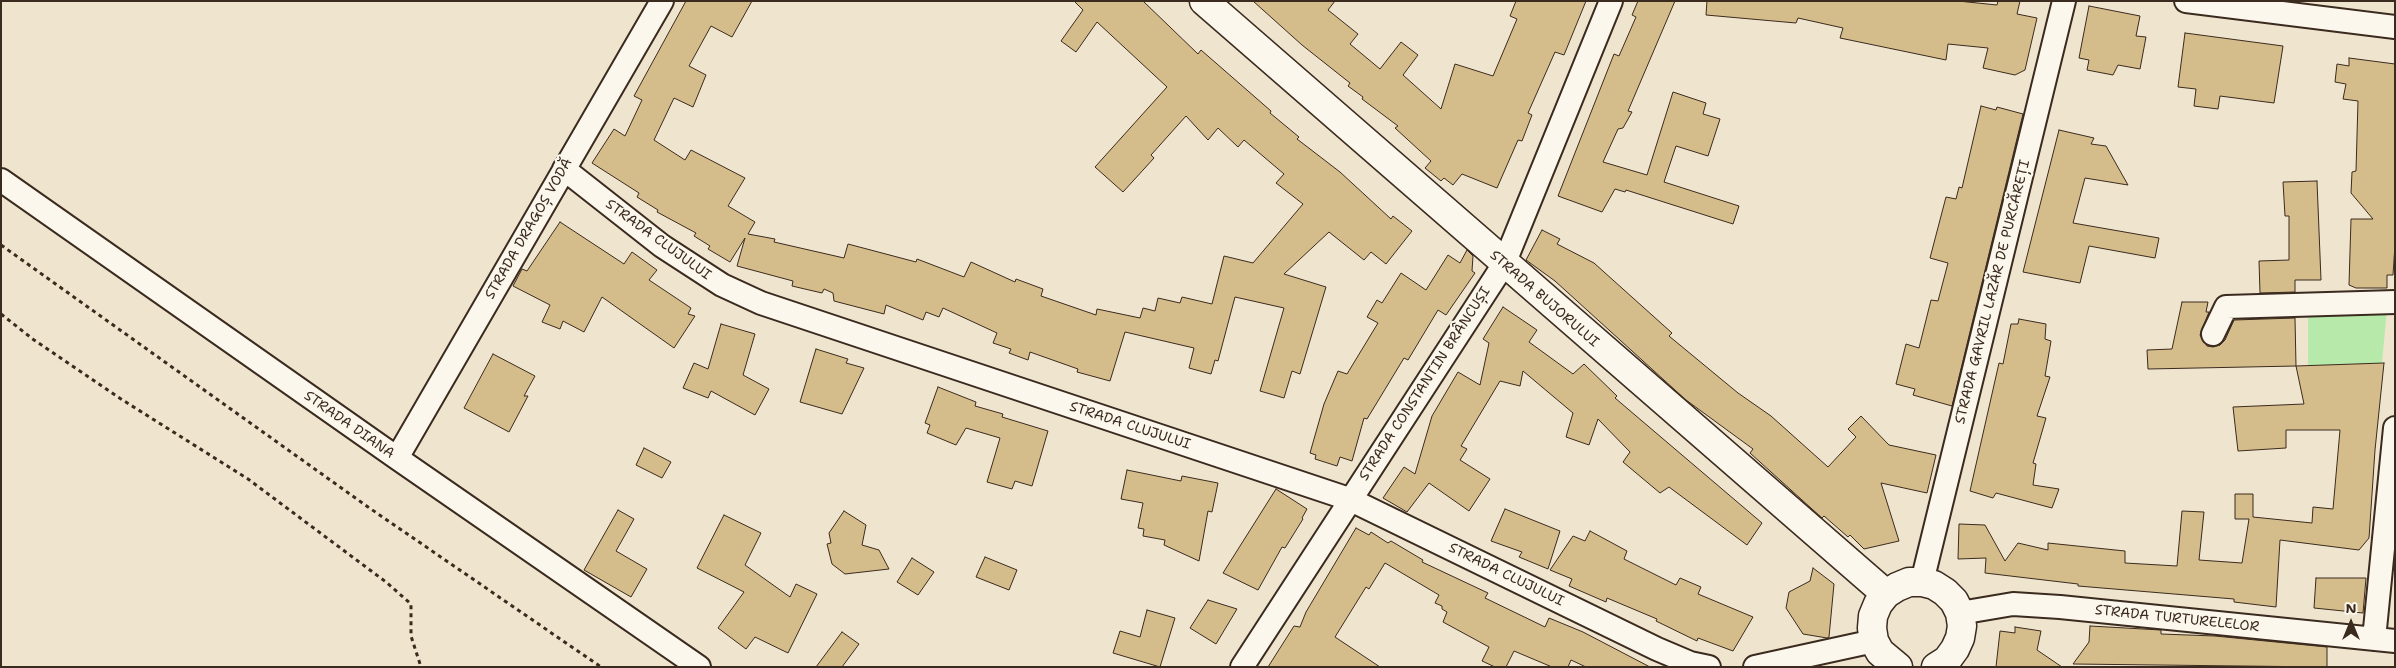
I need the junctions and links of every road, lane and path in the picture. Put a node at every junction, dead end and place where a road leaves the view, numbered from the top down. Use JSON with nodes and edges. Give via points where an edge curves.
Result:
{"nodes":[{"id":1,"x":662,"y":1,"type":"edge"},
{"id":2,"x":1204,"y":1,"type":"edge"},
{"id":3,"x":1611,"y":1,"type":"edge"},
{"id":4,"x":2064,"y":1,"type":"edge"},
{"id":5,"x":2186,"y":1,"type":"edge"},
{"id":6,"x":2395,"y":27,"type":"edge"},
{"id":7,"x":564,"y":169,"type":"junction"},
{"id":8,"x":1,"y":180,"type":"edge"},
{"id":9,"x":1,"y":245,"type":"edge"},
{"id":10,"x":1504,"y":264,"type":"junction"},
{"id":11,"x":2395,"y":302,"type":"edge"},
{"id":12,"x":1,"y":314,"type":"edge"},
{"id":13,"x":2213,"y":334,"type":"dead end"},
{"id":14,"x":2395,"y":428,"type":"edge"},
{"id":15,"x":397,"y":458,"type":"junction"},
{"id":16,"x":1349,"y":499,"type":"junction"},
{"id":17,"x":1922,"y":582,"type":"junction"},
{"id":18,"x":1886,"y":594,"type":"junction"},
{"id":19,"x":1960,"y":613,"type":"junction"},
{"id":20,"x":2384,"y":640,"type":"edge"},
{"id":21,"x":1874,"y":641,"type":"junction"},
{"id":22,"x":2395,"y":655,"type":"edge"},
{"id":23,"x":1946,"y":664,"type":"edge"},
{"id":24,"x":421,"y":667,"type":"edge"},
{"id":25,"x":602,"y":667,"type":"edge"},
{"id":26,"x":699,"y":667,"type":"edge"},
{"id":27,"x":1242,"y":667,"type":"edge"},
{"id":28,"x":1709,"y":667,"type":"edge"},
{"id":29,"x":1756,"y":667,"type":"edge"},
{"id":30,"x":1898,"y":667,"type":"edge"}],
"edges":[{"from":1,"to":7,"type":"street","name":"STRADA DRAGOȘ VODĂ"},
{"from":2,"to":10,"type":"street","name":"STRADA BUJORULUI"},
{"from":3,"to":10,"type":"street","name":"STRADA CONSTANTIN BRÂNCUȘI"},
{"from":4,"to":17,"type":"street","name":"STRADA GAVRIL LAZĂR DE PURCĂREȚI"},
{"from":5,"to":6,"type":"street"},
{"from":7,"to":15,"type":"street","name":"STRADA DRAGOȘ VODĂ"},
{"from":7,"to":16,"type":"street","name":"STRADA CLUJULUI","via":[[662,246],[722,285],[761,304]]},
{"from":8,"to":15,"type":"street","name":"STRADA DIANA"},
{"from":9,"to":25,"type":"path","via":[[368,507]]},
{"from":10,"to":16,"type":"street","name":"STRADA CONSTANTIN BRÂNCUȘI"},
{"from":10,"to":18,"type":"street","name":"STRADA BUJORULUI"},
{"from":11,"to":13,"type":"street","via":[[2226,307]]},
{"from":12,"to":24,"type":"path","via":[[121,399],[248,479],[386,582],[411,604],[411,636]]},
{"from":14,"to":20,"type":"street"},
{"from":15,"to":26,"type":"street","name":"STRADA DIANA"},
{"from":16,"to":27,"type":"street","name":"STRADA CONSTANTIN BRÂNCUȘI"},
{"from":16,"to":28,"type":"street","name":"STRADA CLUJULUI","via":[[1657,650]]},
{"from":17,"to":18,"type":"street","via":[[1909,582]]},
{"from":17,"to":19,"type":"street","via":[[1945,592]]},
{"from":18,"to":21,"type":"street","via":[[1873,616]]},
{"from":19,"to":20,"type":"street","name":"STRADA TURTURELELOR","via":[[2013,604]]},
{"from":19,"to":23,"type":"street","via":[[1960,638]]},
{"from":20,"to":22,"type":"street"},
{"from":21,"to":29,"type":"street"},
{"from":21,"to":30,"type":"street","via":[[1880,652]]}]}
